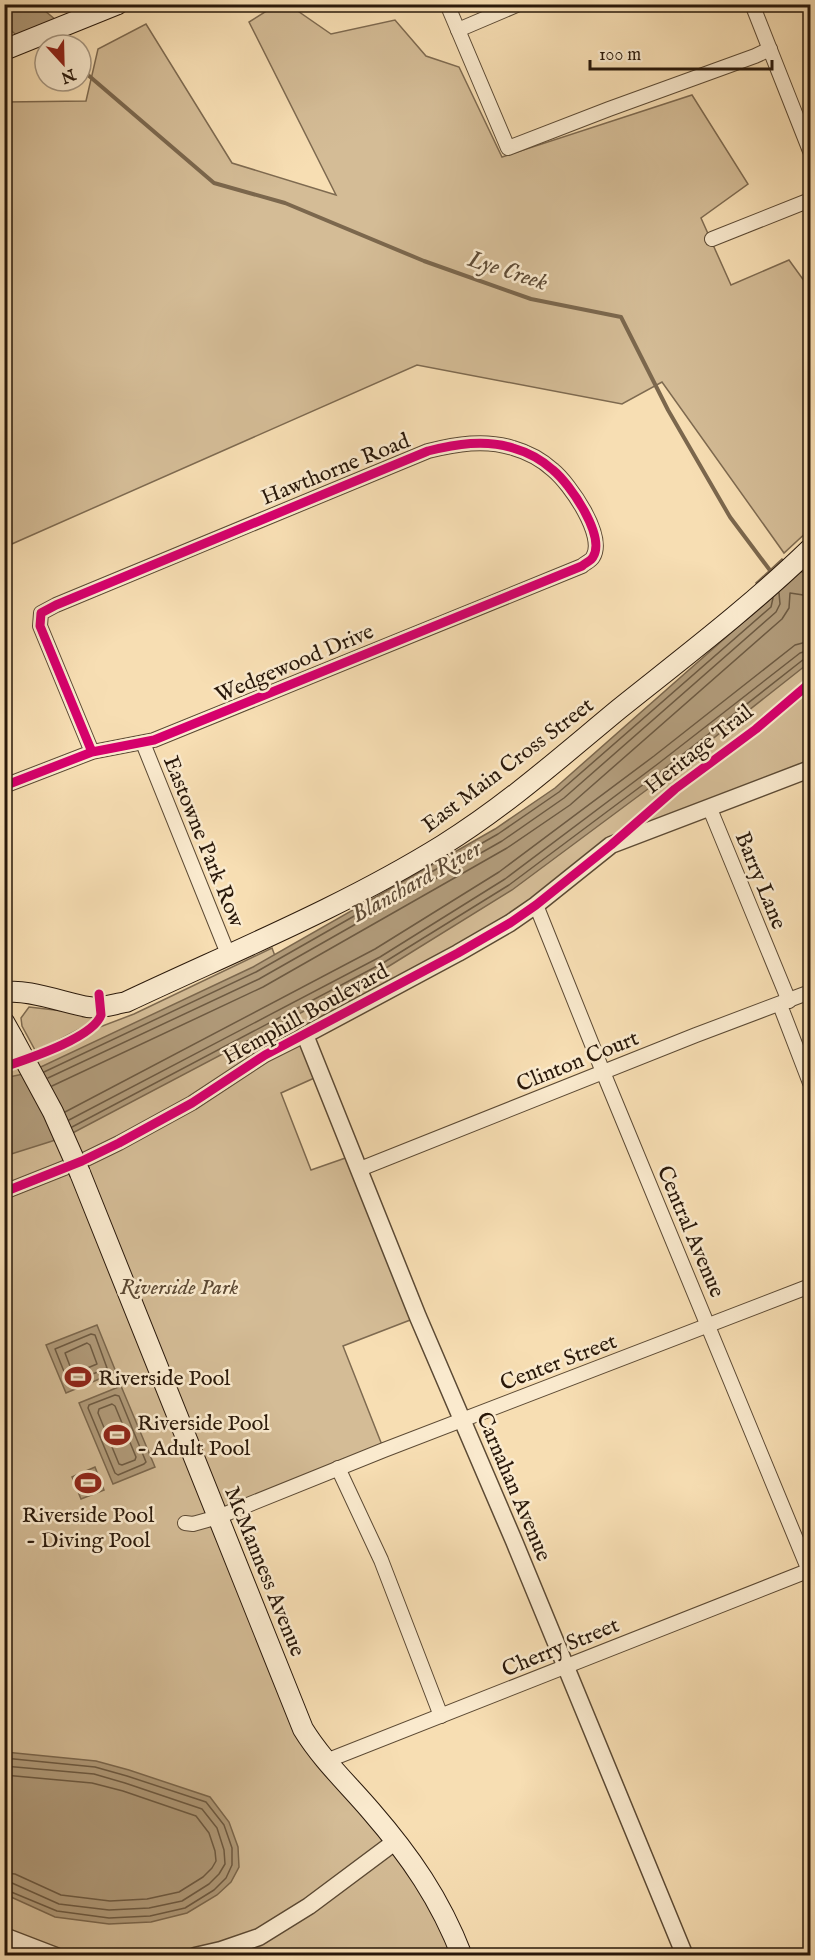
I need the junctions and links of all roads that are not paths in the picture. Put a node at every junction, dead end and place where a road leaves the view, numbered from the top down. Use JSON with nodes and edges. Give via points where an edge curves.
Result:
{"nodes":[{"id":1,"x":118,"y":4,"type":"edge"},
{"id":2,"x":447,"y":4,"type":"edge"},
{"id":3,"x":519,"y":4,"type":"edge"},
{"id":4,"x":752,"y":4,"type":"edge"},
{"id":5,"x":458,"y":30,"type":"junction"},
{"id":6,"x":770,"y":49,"type":"junction"},
{"id":7,"x":4,"y":50,"type":"edge"},
{"id":8,"x":810,"y":151,"type":"edge"},
{"id":9,"x":810,"y":200,"type":"edge"},
{"id":10,"x":712,"y":238,"type":"dead end"},
{"id":11,"x":810,"y":549,"type":"edge"},
{"id":12,"x":593,"y":558,"type":"joint"},
{"id":13,"x":143,"y":743,"type":"junction"},
{"id":14,"x":92,"y":752,"type":"junction"},
{"id":15,"x":810,"y":769,"type":"edge"},
{"id":16,"x":4,"y":786,"type":"edge"},
{"id":17,"x":710,"y":809,"type":"junction"},
{"id":18,"x":536,"y":905,"type":"junction"},
{"id":19,"x":228,"y":954,"type":"junction"},
{"id":20,"x":4,"y":993,"type":"edge"},
{"id":21,"x":810,"y":993,"type":"edge"},
{"id":22,"x":784,"y":1003,"type":"junction"},
{"id":23,"x":9,"y":1030,"type":"edge"},
{"id":24,"x":305,"y":1035,"type":"junction"},
{"id":25,"x":603,"y":1072,"type":"junction"},
{"id":26,"x":810,"y":1083,"type":"edge"},
{"id":27,"x":360,"y":1169,"type":"junction"},
{"id":28,"x":4,"y":1192,"type":"edge"},
{"id":29,"x":810,"y":1286,"type":"edge"},
{"id":30,"x":709,"y":1325,"type":"junction"},
{"id":31,"x":462,"y":1420,"type":"junction"},
{"id":32,"x":338,"y":1468,"type":"junction"},
{"id":33,"x":218,"y":1517,"type":"junction"},
{"id":34,"x":185,"y":1523,"type":"dead end"},
{"id":35,"x":810,"y":1571,"type":"edge"},
{"id":36,"x":566,"y":1666,"type":"junction"},
{"id":37,"x":441,"y":1716,"type":"junction"},
{"id":38,"x":326,"y":1761,"type":"junction"},
{"id":39,"x":396,"y":1841,"type":"junction"},
{"id":40,"x":4,"y":1936,"type":"edge"},
{"id":41,"x":56,"y":1956,"type":"edge"},
{"id":42,"x":195,"y":1956,"type":"edge"},
{"id":43,"x":462,"y":1956,"type":"edge"},
{"id":44,"x":685,"y":1956,"type":"edge"}],
"edges":[{"from":1,"to":7,"type":"main road"},
{"from":2,"to":5,"type":"street"},
{"from":3,"to":5,"type":"street"},
{"from":4,"to":6,"type":"street"},
{"from":5,"to":6,"type":"street","via":[[508,148]]},
{"from":6,"to":8,"type":"street"},
{"from":9,"to":10,"type":"street"},
{"from":11,"to":19,"type":"main road","name":"East Main Cross Street","via":[[759,596],[466,830],[365,889]]},
{"from":12,"to":13,"type":"street","name":"Wedgewood Drive","via":[[553,578]]},
{"from":12,"to":14,"type":"street","name":"Hawthorne Road","via":[[596,543],[588,518],[552,468],[498,444],[481,442],[428,451],[41,613],[40,626]]},
{"from":13,"to":14,"type":"street","name":"Wedgewood Drive"},
{"from":13,"to":19,"type":"street","name":"Eastowne Park Row"},
{"from":14,"to":16,"type":"street","name":"Wedgewood Drive"},
{"from":15,"to":17,"type":"street","name":"Hemphill Boulevard"},
{"from":17,"to":18,"type":"street","name":"Hemphill Boulevard","via":[[611,845]]},
{"from":17,"to":22,"type":"street","name":"Barry Lane"},
{"from":18,"to":24,"type":"street","name":"Hemphill Boulevard","via":[[458,953]]},
{"from":18,"to":25,"type":"street","name":"Central Avenue"},
{"from":19,"to":20,"type":"main road","name":"East Main Cross Street","via":[[126,1002],[101,1008],[18,992]]},
{"from":21,"to":22,"type":"street","name":"Clinton Court"},
{"from":22,"to":25,"type":"street","name":"Clinton Court"},
{"from":22,"to":26,"type":"street","name":"Barry Lane"},
{"from":23,"to":33,"type":"main road","name":"McManness Avenue","bridge":true,"via":[[80,1173]]},
{"from":24,"to":27,"type":"street","name":"Carnahan Avenue"},
{"from":24,"to":28,"type":"street","name":"Hemphill Boulevard","via":[[119,1143]]},
{"from":25,"to":27,"type":"street","name":"Clinton Court"},
{"from":25,"to":30,"type":"street","name":"Central Avenue"},
{"from":27,"to":31,"type":"street","name":"Carnahan Avenue"},
{"from":29,"to":30,"type":"street","name":"Center Street"},
{"from":30,"to":31,"type":"street","name":"Center Street"},
{"from":30,"to":35,"type":"street","name":"Central Avenue"},
{"from":31,"to":32,"type":"street","name":"Center Street"},
{"from":31,"to":36,"type":"street","name":"Carnahan Avenue"},
{"from":32,"to":33,"type":"street","name":"Center Street"},
{"from":32,"to":37,"type":"street","via":[[381,1560]]},
{"from":33,"to":34,"type":"street","name":"Center Street"},
{"from":33,"to":38,"type":"main road","name":"McManness Avenue","via":[[303,1729]]},
{"from":35,"to":36,"type":"street","name":"Cherry Street"},
{"from":36,"to":37,"type":"street","name":"Cherry Street"},
{"from":36,"to":44,"type":"street","name":"Carnahan Avenue"},
{"from":37,"to":38,"type":"street","name":"Cherry Street"},
{"from":38,"to":39,"type":"main road","name":"McManness Avenue"},
{"from":39,"to":42,"type":"street","via":[[309,1906],[259,1937]]},
{"from":39,"to":43,"type":"main road","name":"McManness Avenue","via":[[431,1889]]},
{"from":40,"to":41,"type":"street"}]}
